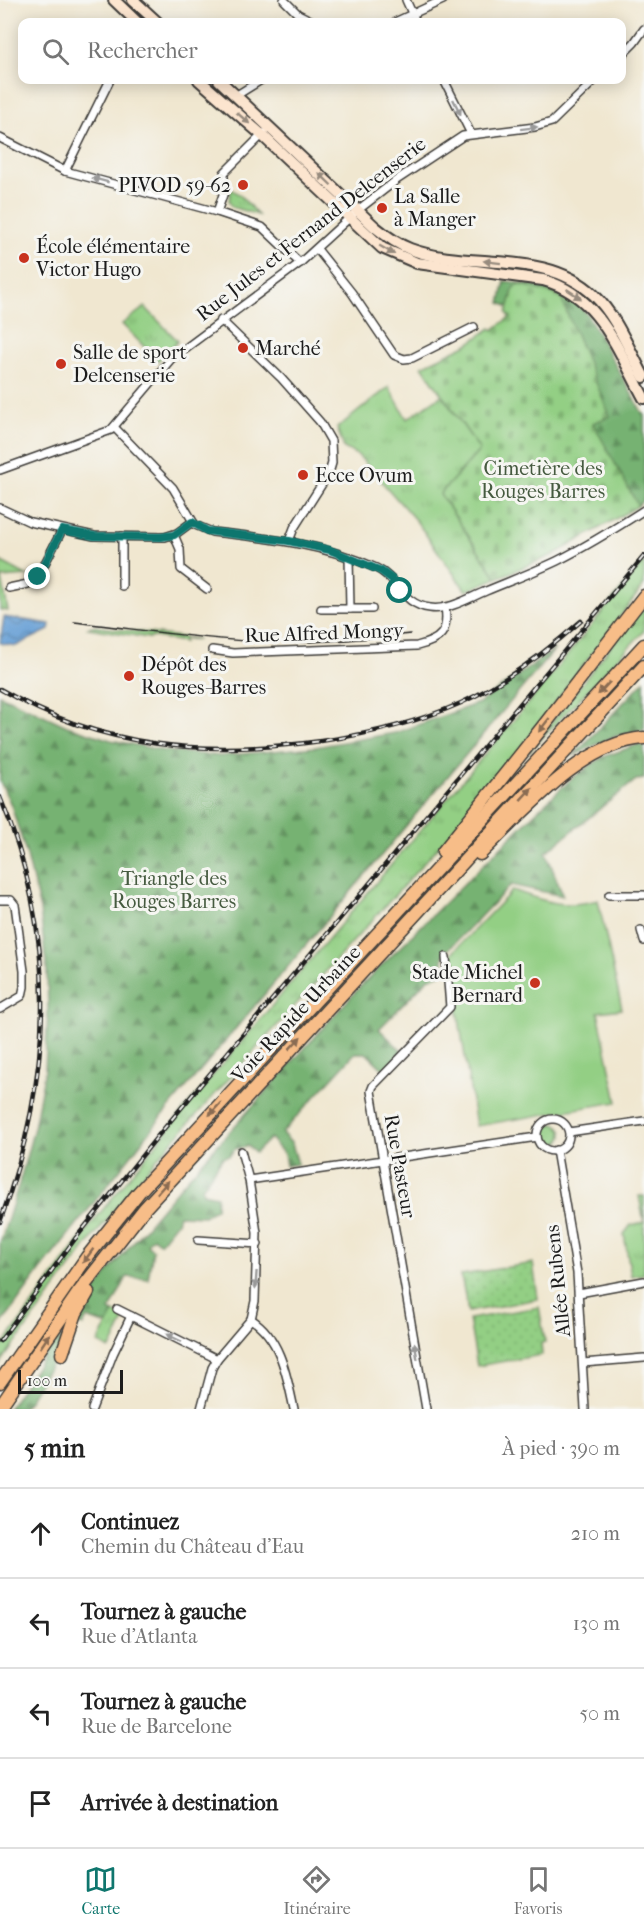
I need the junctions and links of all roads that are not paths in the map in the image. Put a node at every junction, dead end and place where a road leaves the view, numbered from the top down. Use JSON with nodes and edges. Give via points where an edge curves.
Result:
{"nodes":[{"id":1,"x":114,"y":0,"type":"edge"},
{"id":2,"x":133,"y":0,"type":"edge"},
{"id":3,"x":284,"y":0,"type":"edge"},
{"id":4,"x":406,"y":0,"type":"edge"},
{"id":5,"x":443,"y":0,"type":"edge"},
{"id":6,"x":146,"y":13,"type":"junction"},
{"id":7,"x":412,"y":14,"type":"junction"},
{"id":8,"x":133,"y":18,"type":"edge"},
{"id":9,"x":141,"y":18,"type":"edge"},
{"id":10,"x":152,"y":18,"type":"edge"},
{"id":11,"x":306,"y":18,"type":"edge"},
{"id":12,"x":404,"y":18,"type":"edge"},
{"id":13,"x":414,"y":18,"type":"edge"},
{"id":14,"x":644,"y":29,"type":"edge"},
{"id":15,"x":626,"y":50,"type":"edge"},
{"id":16,"x":108,"y":84,"type":"edge"},
{"id":17,"x":204,"y":84,"type":"edge"},
{"id":18,"x":224,"y":84,"type":"edge"},
{"id":19,"x":255,"y":84,"type":"edge"},
{"id":20,"x":446,"y":84,"type":"edge"},
{"id":21,"x":591,"y":84,"type":"edge"},
{"id":22,"x":237,"y":95,"type":"junction"},
{"id":23,"x":270,"y":127,"type":"junction"},
{"id":24,"x":471,"y":134,"type":"junction"},
{"id":25,"x":262,"y":135,"type":"junction"},
{"id":26,"x":0,"y":139,"type":"edge"},
{"id":27,"x":65,"y":171,"type":"junction"},
{"id":28,"x":358,"y":210,"type":"junction"},
{"id":29,"x":217,"y":212,"type":"junction"},
{"id":30,"x":349,"y":218,"type":"junction"},
{"id":31,"x":317,"y":249,"type":"junction"},
{"id":32,"x":300,"y":263,"type":"junction"},
{"id":33,"x":221,"y":320,"type":"junction"},
{"id":34,"x":474,"y":327,"type":"dead end"},
{"id":35,"x":644,"y":377,"type":"edge"},
{"id":36,"x":644,"y":398,"type":"edge"},
{"id":37,"x":114,"y":427,"type":"junction"},
{"id":38,"x":0,"y":470,"type":"edge"},
{"id":39,"x":0,"y":508,"type":"edge"},
{"id":40,"x":644,"y":510,"type":"edge"},
{"id":41,"x":192,"y":522,"type":"junction"},
{"id":42,"x":62,"y":530,"type":"junction"},
{"id":43,"x":174,"y":535,"type":"junction"},
{"id":44,"x":122,"y":536,"type":"junction"},
{"id":45,"x":289,"y":541,"type":"junction"},
{"id":46,"x":349,"y":557,"type":"junction"},
{"id":47,"x":122,"y":586,"type":"dead end"},
{"id":48,"x":9,"y":588,"type":"dead end"},
{"id":49,"x":207,"y":589,"type":"dead end"},
{"id":50,"x":644,"y":596,"type":"edge"},
{"id":51,"x":445,"y":607,"type":"junction"},
{"id":52,"x":321,"y":609,"type":"dead end"},
{"id":53,"x":350,"y":609,"type":"junction"},
{"id":54,"x":372,"y":609,"type":"dead end"},
{"id":55,"x":644,"y":645,"type":"edge"},
{"id":56,"x":212,"y":650,"type":"dead end"},
{"id":57,"x":644,"y":666,"type":"edge"},
{"id":58,"x":644,"y":738,"type":"edge"},
{"id":59,"x":609,"y":895,"type":"dead end"},
{"id":60,"x":644,"y":895,"type":"edge"},
{"id":61,"x":0,"y":900,"type":"edge"},
{"id":62,"x":392,"y":918,"type":"junction"},
{"id":63,"x":641,"y":930,"type":"dead end"},
{"id":64,"x":644,"y":941,"type":"edge"},
{"id":65,"x":387,"y":945,"type":"junction"},
{"id":66,"x":446,"y":957,"type":"dead end"},
{"id":67,"x":0,"y":1009,"type":"edge"},
{"id":68,"x":644,"y":1121,"type":"edge"},
{"id":69,"x":568,"y":1132,"type":"junction"},
{"id":70,"x":537,"y":1137,"type":"junction"},
{"id":71,"x":556,"y":1150,"type":"junction"},
{"id":72,"x":241,"y":1151,"type":"dead end"},
{"id":73,"x":381,"y":1160,"type":"junction"},
{"id":74,"x":249,"y":1180,"type":"junction"},
{"id":75,"x":198,"y":1240,"type":"dead end"},
{"id":76,"x":258,"y":1244,"type":"junction"},
{"id":77,"x":114,"y":1246,"type":"junction"},
{"id":78,"x":644,"y":1281,"type":"edge"},
{"id":79,"x":579,"y":1293,"type":"junction"},
{"id":80,"x":117,"y":1309,"type":"dead end"},
{"id":81,"x":131,"y":1316,"type":"junction"},
{"id":82,"x":251,"y":1319,"type":"junction"},
{"id":83,"x":62,"y":1354,"type":"dead end"},
{"id":84,"x":644,"y":1358,"type":"edge"},
{"id":85,"x":217,"y":1359,"type":"junction"},
{"id":86,"x":583,"y":1363,"type":"junction"},
{"id":87,"x":0,"y":1382,"type":"edge"},
{"id":88,"x":0,"y":1407,"type":"edge"},
{"id":89,"x":92,"y":1409,"type":"edge"},
{"id":90,"x":201,"y":1409,"type":"edge"},
{"id":91,"x":294,"y":1409,"type":"edge"},
{"id":92,"x":426,"y":1409,"type":"edge"},
{"id":93,"x":585,"y":1409,"type":"edge"}],
"edges":[{"from":1,"to":8,"type":"main road"},
{"from":2,"to":6,"type":"main road"},
{"from":3,"to":11,"type":"street"},
{"from":4,"to":7,"type":"street"},
{"from":5,"to":7,"type":"street"},
{"from":6,"to":9,"type":"street"},
{"from":6,"to":10,"type":"main road"},
{"from":7,"to":12,"type":"street"},
{"from":7,"to":13,"type":"street"},
{"from":14,"to":15,"type":"street"},
{"from":16,"to":27,"type":"street"},
{"from":17,"to":25,"type":"main road","one_way":true},
{"from":18,"to":22,"type":"main road"},
{"from":19,"to":22,"type":"street"},
{"from":20,"to":24,"type":"street","one_way":true},
{"from":24,"to":21,"type":"street","name":"Rue Jules et Fernand Delcenserie","one_way":true,"via":[[544,125],[560,116]]},
{"from":22,"to":23,"type":"main road"},
{"from":23,"to":25,"type":"street"},
{"from":28,"to":23,"type":"main road","one_way":true},
{"from":24,"to":28,"type":"street","name":"Rue Jules et Fernand Delcenserie","via":[[439,151]]},
{"from":25,"to":29,"type":"street","via":[[224,173],[224,192]]},
{"from":25,"to":30,"type":"main road"},
{"from":26,"to":27,"type":"street"},
{"from":29,"to":27,"type":"street","one_way":true},
{"from":28,"to":30,"type":"street","name":"Rue Jules et Fernand Delcenserie"},
{"from":35,"to":28,"type":"main road","one_way":true,"via":[[607,310],[577,282],[535,267],[417,252],[391,239]]},
{"from":29,"to":32,"type":"street","via":[[262,227]]},
{"from":30,"to":31,"type":"street","name":"Rue Jules et Fernand Delcenserie"},
{"from":30,"to":36,"type":"main road","one_way":true,"via":[[382,248],[405,259],[531,277],[570,291],[603,323]]},
{"from":31,"to":32,"type":"street","name":"Rue Jules et Fernand Delcenserie"},
{"from":31,"to":34,"type":"street","via":[[394,355],[412,358]]},
{"from":32,"to":33,"type":"street","name":"Rue Jules et Fernand Delcenserie"},
{"from":33,"to":37,"type":"street","name":"Rue Jules et Fernand Delcenserie","via":[[166,364]]},
{"from":33,"to":45,"type":"street","via":[[313,412],[330,438],[332,463]]},
{"from":37,"to":38,"type":"street","name":"Rue Jules et Fernand Delcenserie"},
{"from":37,"to":41,"type":"street","via":[[173,488]]},
{"from":39,"to":42,"type":"street","via":[[30,522]]},
{"from":40,"to":51,"type":"street","via":[[559,560]]},
{"from":41,"to":43,"type":"street"},
{"from":41,"to":45,"type":"street","via":[[207,531]]},
{"from":42,"to":44,"type":"street"},
{"from":42,"to":48,"type":"street","via":[[38,577]]},
{"from":43,"to":44,"type":"street"},
{"from":43,"to":49,"type":"street","via":[[180,549],[181,569]]},
{"from":44,"to":47,"type":"street"},
{"from":45,"to":46,"type":"street"},
{"from":46,"to":51,"type":"street","via":[[385,573],[413,603]]},
{"from":46,"to":53,"type":"street"},
{"from":50,"to":62,"type":"highway","one_way":true},
{"from":51,"to":56,"type":"street","name":"Rue Alfred Mongy","via":[[447,622],[443,632],[417,646],[232,653]]},
{"from":52,"to":53,"type":"street"},
{"from":53,"to":54,"type":"street"},
{"from":55,"to":62,"type":"highway","name":"Voie Rapide Urbaine","one_way":true},
{"from":65,"to":57,"type":"highway","name":"Voie Rapide Urbaine","one_way":true},
{"from":58,"to":65,"type":"highway","via":[[595,753],[572,769]]},
{"from":59,"to":60,"type":"street"},
{"from":61,"to":67,"type":"street","via":[[11,900],[15,906],[24,980],[21,996]]},
{"from":62,"to":87,"type":"highway","name":"Voie Rapide Urbaine","one_way":true,"via":[[117,1219]]},
{"from":63,"to":64,"type":"street"},
{"from":77,"to":65,"type":"highway","name":"Voie Rapide Urbaine","one_way":true},
{"from":66,"to":73,"type":"street","name":"Rue Pasteur","via":[[450,1006],[372,1088]]},
{"from":68,"to":69,"type":"street"},
{"from":69,"to":70,"type":"street","via":[[562,1122],[551,1119],[540,1125]]},
{"from":69,"to":71,"type":"street","via":[[566,1144]]},
{"from":70,"to":71,"type":"street","via":[[544,1147]]},
{"from":70,"to":73,"type":"street"},
{"from":71,"to":79,"type":"street","name":"Allée Rubens"},
{"from":72,"to":74,"type":"street"},
{"from":73,"to":74,"type":"street"},
{"from":92,"to":73,"type":"street","name":"Rue Pasteur","one_way":true},
{"from":74,"to":76,"type":"street"},
{"from":75,"to":76,"type":"street"},
{"from":76,"to":82,"type":"street","one_way":true},
{"from":77,"to":83,"type":"highway","via":[[76,1313]]},
{"from":88,"to":77,"type":"highway","name":"Voie Rapide Urbaine","one_way":true},
{"from":78,"to":79,"type":"street"},
{"from":79,"to":86,"type":"street","name":"Allée Rubens"},
{"from":80,"to":81,"type":"street"},
{"from":85,"to":81,"type":"street","one_way":true},
{"from":81,"to":89,"type":"street"},
{"from":82,"to":85,"type":"street"},
{"from":82,"to":91,"type":"street","via":[[271,1338],[286,1373]]},
{"from":84,"to":86,"type":"street"},
{"from":85,"to":90,"type":"street"},
{"from":86,"to":93,"type":"street","name":"Allée Rubens"}]}
